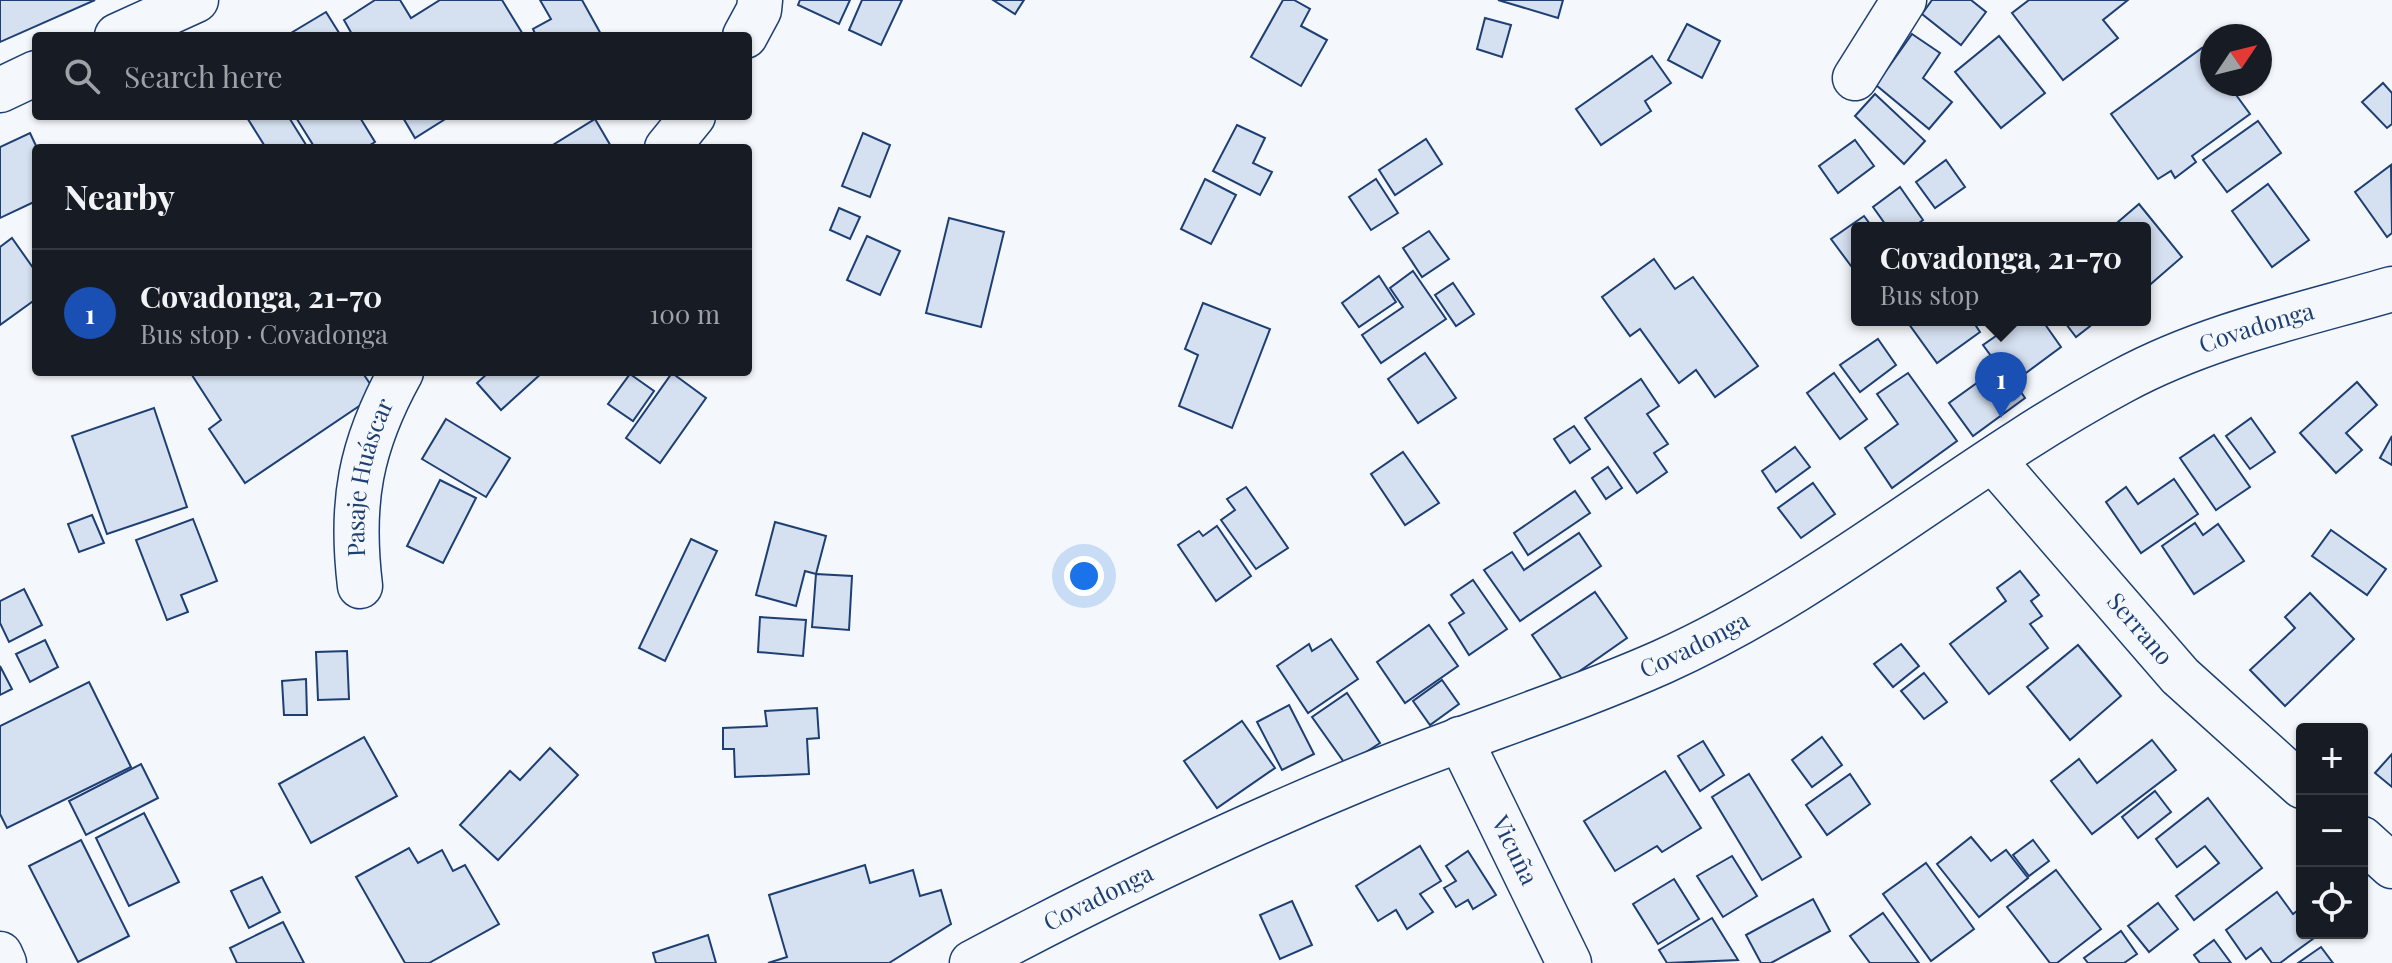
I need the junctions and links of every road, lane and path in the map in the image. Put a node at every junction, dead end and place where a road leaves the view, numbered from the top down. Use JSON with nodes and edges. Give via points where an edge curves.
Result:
{"nodes":[{"id":1,"x":196,"y":0,"type":"edge"},
{"id":2,"x":760,"y":0,"type":"edge"},
{"id":3,"x":1904,"y":0,"type":"edge"},
{"id":4,"x":126,"y":32,"type":"edge"},
{"id":5,"x":747,"y":32,"type":"edge"},
{"id":6,"x":32,"y":75,"type":"edge"},
{"id":7,"x":1855,"y":78,"type":"dead end"},
{"id":8,"x":0,"y":90,"type":"edge"},
{"id":9,"x":690,"y":120,"type":"edge"},
{"id":10,"x":670,"y":144,"type":"edge"},
{"id":11,"x":2392,"y":289,"type":"edge"},
{"id":12,"x":399,"y":376,"type":"edge"},
{"id":13,"x":1993,"y":460,"type":"junction"},
{"id":14,"x":360,"y":586,"type":"dead end"},
{"id":15,"x":1460,"y":739,"type":"junction"},
{"id":16,"x":2296,"y":781,"type":"edge"},
{"id":17,"x":2368,"y":844,"type":"edge"},
{"id":18,"x":2392,"y":866,"type":"edge"},
{"id":19,"x":0,"y":954,"type":"edge"},
{"id":20,"x":4,"y":963,"type":"edge"},
{"id":21,"x":972,"y":963,"type":"edge"},
{"id":22,"x":1569,"y":963,"type":"edge"}],
"edges":[{"from":1,"to":4,"type":"street"},
{"from":2,"to":5,"type":"street"},
{"from":3,"to":7,"type":"street"},
{"from":6,"to":8,"type":"street"},
{"from":9,"to":10,"type":"street"},
{"from":11,"to":13,"type":"street","name":"Covadonga","via":[[2173,358],[2123,380]]},
{"from":12,"to":14,"type":"street","name":"Pasaje Huáscar","via":[[365,451],[355,541]]},
{"from":13,"to":15,"type":"street","name":"Covadonga","via":[[1782,600],[1661,662]]},
{"from":13,"to":16,"type":"street","name":"Serrano","via":[[2180,676]]},
{"from":15,"to":21,"type":"street","name":"Covadonga","via":[[1166,864]]},
{"from":15,"to":22,"type":"street","name":"Vicuña"},
{"from":17,"to":18,"type":"street"},
{"from":19,"to":20,"type":"street"}]}
